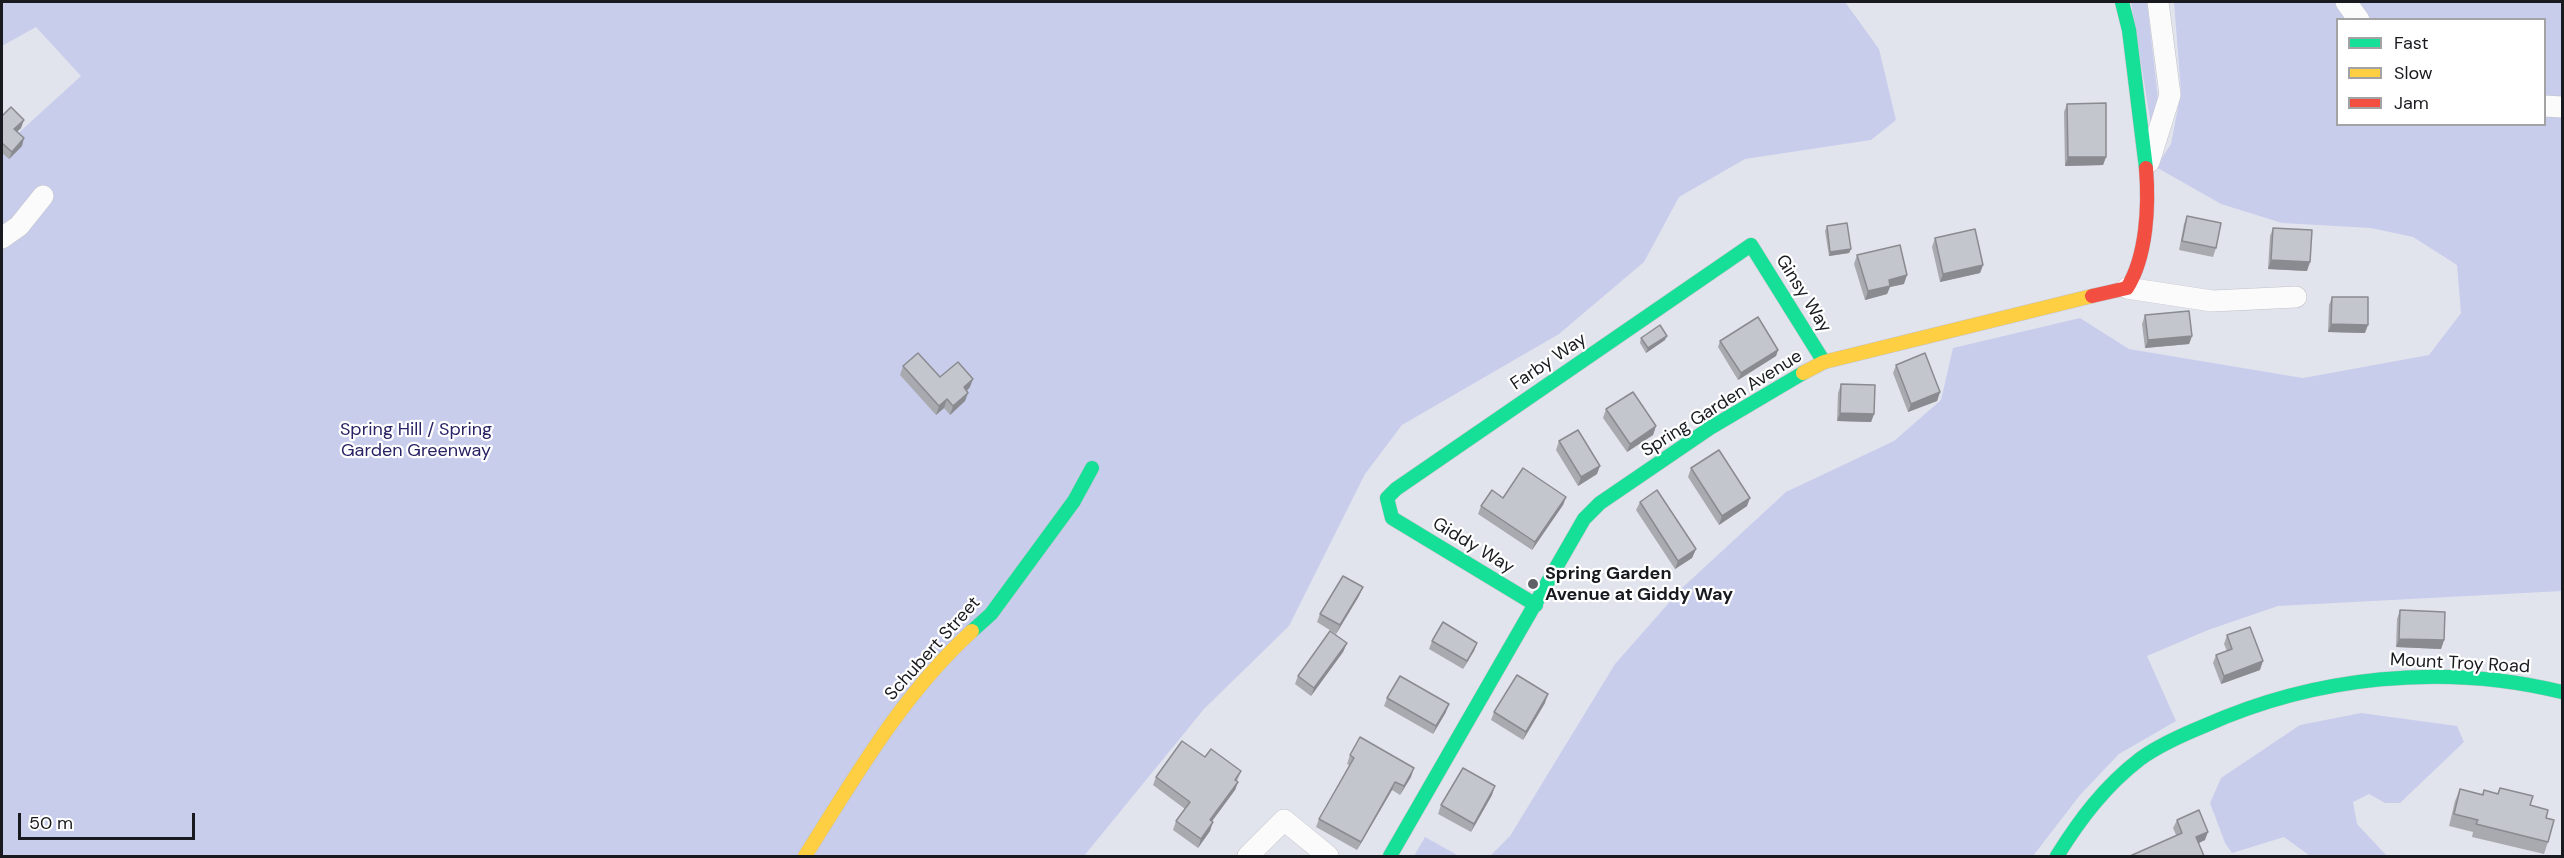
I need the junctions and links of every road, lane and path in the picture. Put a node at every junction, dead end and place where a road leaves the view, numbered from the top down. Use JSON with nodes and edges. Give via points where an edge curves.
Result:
{"nodes":[{"id":1,"x":2122,"y":2,"type":"edge"},
{"id":2,"x":2158,"y":2,"type":"edge"},
{"id":3,"x":2346,"y":2,"type":"edge"},
{"id":4,"x":2358,"y":18,"type":"edge"},
{"id":5,"x":2546,"y":106,"type":"edge"},
{"id":6,"x":2562,"y":107,"type":"edge"},
{"id":7,"x":2146,"y":171,"type":"junction"},
{"id":8,"x":43,"y":196,"type":"dead end"},
{"id":9,"x":2,"y":238,"type":"edge"},
{"id":10,"x":1751,"y":245,"type":"joint"},
{"id":11,"x":2127,"y":288,"type":"junction"},
{"id":12,"x":2296,"y":297,"type":"dead end"},
{"id":13,"x":1824,"y":362,"type":"junction"},
{"id":14,"x":1092,"y":468,"type":"dead end"},
{"id":15,"x":1392,"y":518,"type":"joint"},
{"id":16,"x":1536,"y":605,"type":"junction"},
{"id":17,"x":2562,"y":692,"type":"edge"},
{"id":18,"x":805,"y":856,"type":"edge"},
{"id":19,"x":1248,"y":856,"type":"edge"},
{"id":20,"x":1328,"y":856,"type":"edge"},
{"id":21,"x":1390,"y":856,"type":"edge"},
{"id":22,"x":2057,"y":856,"type":"edge"}],
"edges":[{"from":1,"to":7,"type":"street"},
{"from":2,"to":7,"type":"street","via":[[2170,95]]},
{"from":3,"to":4,"type":"street"},
{"from":5,"to":6,"type":"street"},
{"from":7,"to":11,"type":"street","via":[[2147,203],[2137,272]]},
{"from":8,"to":9,"type":"street","via":[[20,226]]},
{"from":10,"to":13,"type":"street","name":"Ginsy Way"},
{"from":10,"to":15,"type":"street","name":"Farby Way","via":[[1396,489],[1387,498]]},
{"from":11,"to":12,"type":"street","via":[[2212,301]]},
{"from":11,"to":13,"type":"street","name":"Spring Garden Avenue"},
{"from":13,"to":16,"type":"street","name":"Spring Garden Avenue","via":[[1746,406],[1600,503],[1584,519]]},
{"from":14,"to":18,"type":"street","name":"Schubert Street","via":[[1074,501],[991,614],[957,645],[882,733]]},
{"from":15,"to":16,"type":"street","name":"Giddy Way"},
{"from":16,"to":21,"type":"street","name":"Spring Garden Avenue"},
{"from":17,"to":22,"type":"street","name":"Mount Troy Road","via":[[2535,685],[2421,676],[2353,680],[2294,690],[2231,713],[2140,760],[2083,813]]},
{"from":19,"to":20,"type":"street","via":[[1284,820]]}]}
